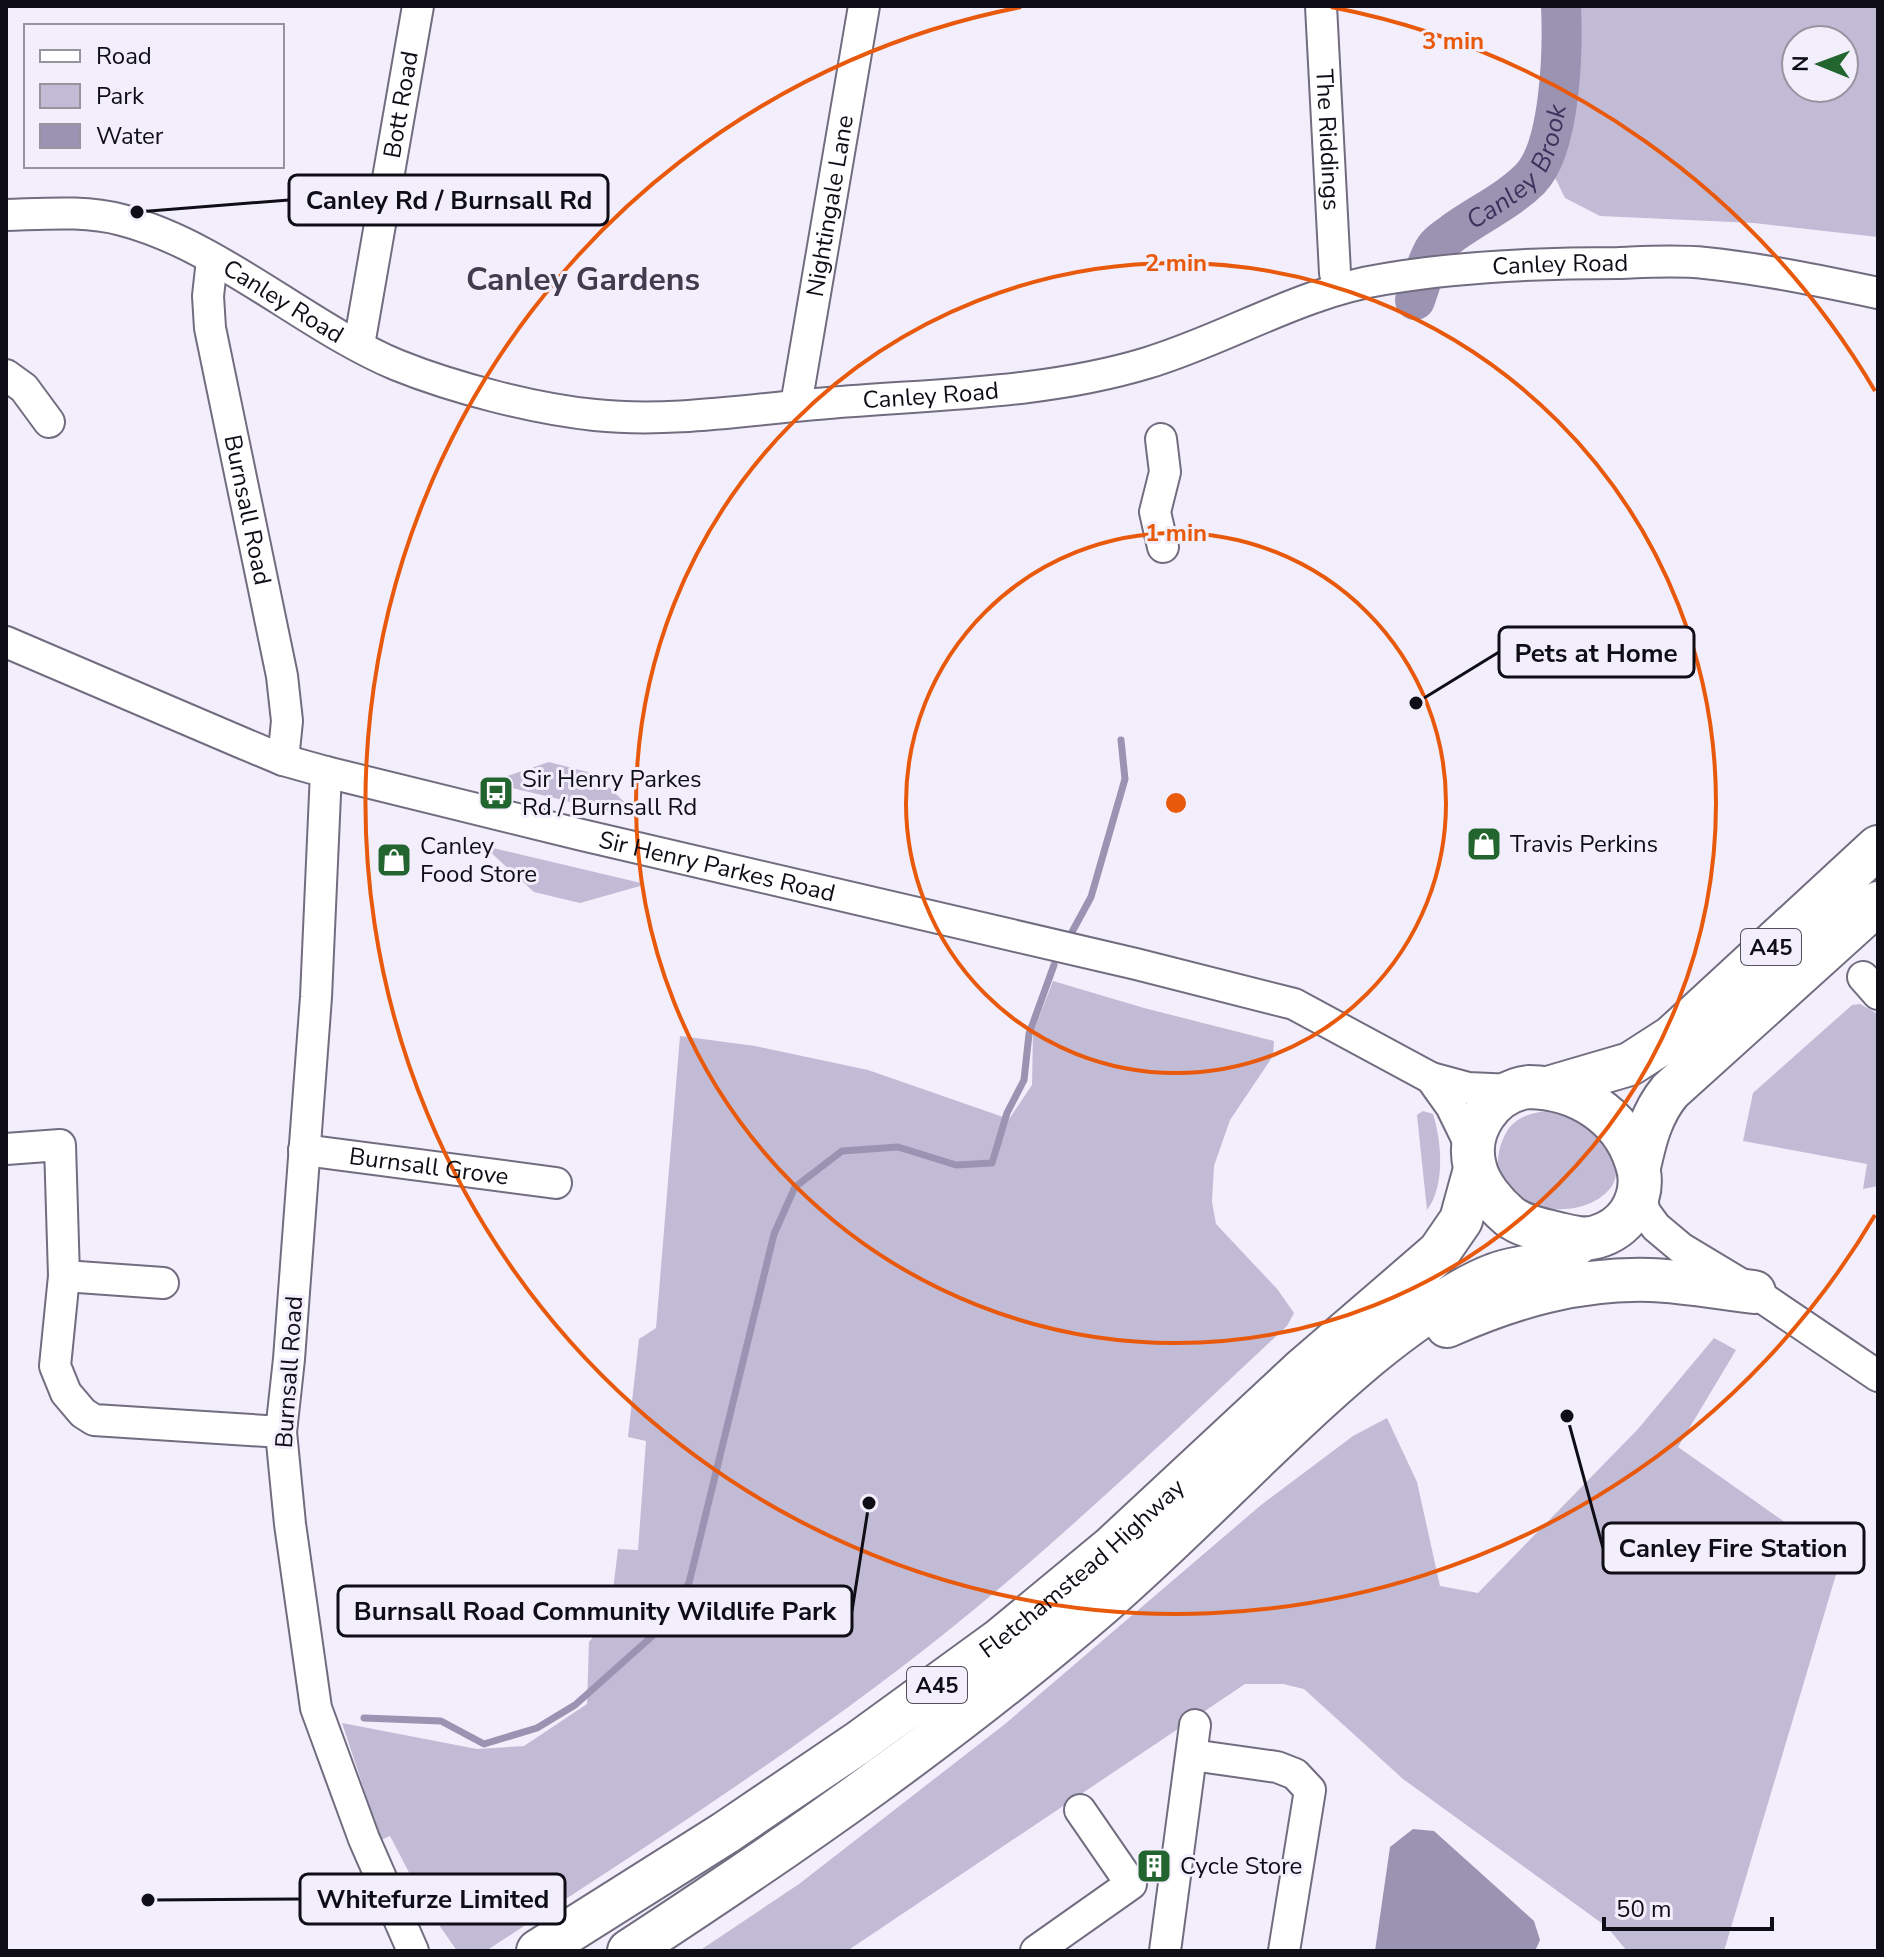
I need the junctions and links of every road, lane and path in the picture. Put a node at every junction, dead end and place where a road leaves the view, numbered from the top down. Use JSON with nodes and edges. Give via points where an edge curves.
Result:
{"nodes":[{"id":1,"x":418,"y":6,"type":"edge"},
{"id":2,"x":864,"y":6,"type":"edge"},
{"id":3,"x":1321,"y":6,"type":"edge"},
{"id":4,"x":6,"y":215,"type":"edge"},
{"id":5,"x":212,"y":260,"type":"junction"},
{"id":6,"x":1335,"y":273,"type":"dead end"},
{"id":7,"x":1878,"y":293,"type":"edge"},
{"id":8,"x":359,"y":345,"type":"junction"},
{"id":9,"x":6,"y":375,"type":"edge"},
{"id":10,"x":796,"y":405,"type":"junction"},
{"id":11,"x":49,"y":422,"type":"dead end"},
{"id":12,"x":1161,"y":439,"type":"dead end"},
{"id":13,"x":1163,"y":547,"type":"dead end"},
{"id":14,"x":6,"y":642,"type":"edge"},
{"id":15,"x":283,"y":760,"type":"junction"},
{"id":16,"x":326,"y":772,"type":"junction"},
{"id":17,"x":1878,"y":847,"type":"edge"},
{"id":18,"x":1878,"y":903,"type":"edge"},
{"id":19,"x":1431,"y":1078,"type":"junction"},
{"id":20,"x":1530,"y":1089,"type":"junction"},
{"id":21,"x":6,"y":1149,"type":"edge"},
{"id":22,"x":304,"y":1150,"type":"junction"},
{"id":23,"x":1474,"y":1160,"type":"junction"},
{"id":24,"x":1639,"y":1181,"type":"junction"},
{"id":25,"x":556,"y":1183,"type":"dead end"},
{"id":26,"x":1591,"y":1238,"type":"junction"},
{"id":27,"x":1681,"y":1248,"type":"junction"},
{"id":28,"x":64,"y":1276,"type":"junction"},
{"id":29,"x":163,"y":1283,"type":"dead end"},
{"id":30,"x":1754,"y":1292,"type":"junction"},
{"id":31,"x":1878,"y":1376,"type":"edge"},
{"id":32,"x":281,"y":1432,"type":"junction"},
{"id":33,"x":1277,"y":1441,"type":"junction"},
{"id":34,"x":1195,"y":1725,"type":"dead end"},
{"id":35,"x":1192,"y":1755,"type":"junction"},
{"id":36,"x":1080,"y":1810,"type":"dead end"},
{"id":37,"x":1131,"y":1884,"type":"junction"},
{"id":38,"x":1167,"y":1940,"type":"edge"},
{"id":39,"x":413,"y":1951,"type":"edge"},
{"id":40,"x":538,"y":1951,"type":"edge"},
{"id":41,"x":629,"y":1951,"type":"edge"},
{"id":42,"x":1036,"y":1951,"type":"edge"},
{"id":43,"x":1284,"y":1951,"type":"edge"}],
"edges":[{"from":1,"to":8,"type":"street","name":"Bott Road"},
{"from":2,"to":10,"type":"street","name":"Nightingale Lane"},
{"from":3,"to":6,"type":"street","name":"The Riddings"},
{"from":4,"to":5,"type":"street","name":"Canley Road","via":[[119,219],[165,234]]},
{"from":5,"to":8,"type":"street","name":"Canley Road"},
{"from":5,"to":15,"type":"street","name":"Burnsall Road","via":[[210,328],[282,676],[287,721]]},
{"from":7,"to":10,"type":"street","name":"Canley Road","via":[[1702,262],[1471,268],[1380,279],[1284,308],[1148,363],[1066,383]]},
{"from":8,"to":10,"type":"street","name":"Canley Road","via":[[397,365],[492,396],[596,415],[699,416]]},
{"from":9,"to":11,"type":"street","via":[[24,388]]},
{"from":12,"to":13,"type":"street","via":[[1165,472],[1155,512]]},
{"from":14,"to":15,"type":"street","name":"Sir Henry Parkes Road"},
{"from":15,"to":16,"type":"street","name":"Sir Henry Parkes Road"},
{"from":16,"to":19,"type":"street","name":"Sir Henry Parkes Road","via":[[1259,994],[1319,1016]]},
{"from":16,"to":22,"type":"street","name":"Burnsall Road"},
{"from":17,"to":20,"type":"highway","number":"A45","via":[[1672,1037],[1630,1064]]},
{"from":18,"to":24,"type":"highway","number":"A45","via":[[1660,1102],[1647,1130]]},
{"from":19,"to":20,"type":"street","name":"Sir Henry Parkes Road","via":[[1468,1088]]},
{"from":19,"to":23,"type":"street","name":"Sir Henry Parkes Road","via":[[1457,1116]]},
{"from":20,"to":23,"type":"highway","number":"A45","via":[[1498,1099],[1488,1110],[1479,1124]]},
{"from":20,"to":24,"type":"highway","via":[[1578,1097],[1611,1120],[1631,1145]]},
{"from":21,"to":28,"type":"street","via":[[60,1145]]},
{"from":22,"to":25,"type":"street","name":"Burnsall Grove"},
{"from":22,"to":32,"type":"street","name":"Burnsall Road"},
{"from":23,"to":26,"type":"highway","via":[[1495,1201],[1518,1221]]},
{"from":23,"to":40,"type":"highway","name":"Fletchamstead Highway","number":"A45","via":[[1461,1220],[1439,1252],[1300,1372],[1111,1548],[1001,1639],[858,1743]]},
{"from":24,"to":26,"type":"highway","number":"A45","via":[[1625,1221]]},
{"from":24,"to":27,"type":"street","via":[[1645,1212]]},
{"from":26,"to":27,"type":"street","via":[[1638,1238]]},
{"from":26,"to":33,"type":"highway","name":"Fletchamstead Highway","number":"A45","via":[[1553,1260],[1482,1280],[1435,1309],[1368,1357]]},
{"from":27,"to":30,"type":"street"},
{"from":28,"to":29,"type":"street"},
{"from":28,"to":32,"type":"street","via":[[55,1366],[66,1393],[83,1413],[94,1420]]},
{"from":30,"to":31,"type":"street"},
{"from":30,"to":33,"type":"highway","via":[[1652,1280],[1573,1285],[1521,1296],[1437,1330]]},
{"from":32,"to":39,"type":"street","name":"Burnsall Road","via":[[316,1708]]},
{"from":33,"to":41,"type":"highway","name":"Fletchamstead Highway","number":"A45","via":[[1100,1605],[960,1720],[747,1874]]},
{"from":34,"to":35,"type":"street"},
{"from":35,"to":38,"type":"street"},
{"from":35,"to":43,"type":"street","via":[[1277,1767],[1295,1774],[1310,1790]]},
{"from":36,"to":37,"type":"street"},
{"from":37,"to":38,"type":"street"},
{"from":37,"to":42,"type":"street"}]}
